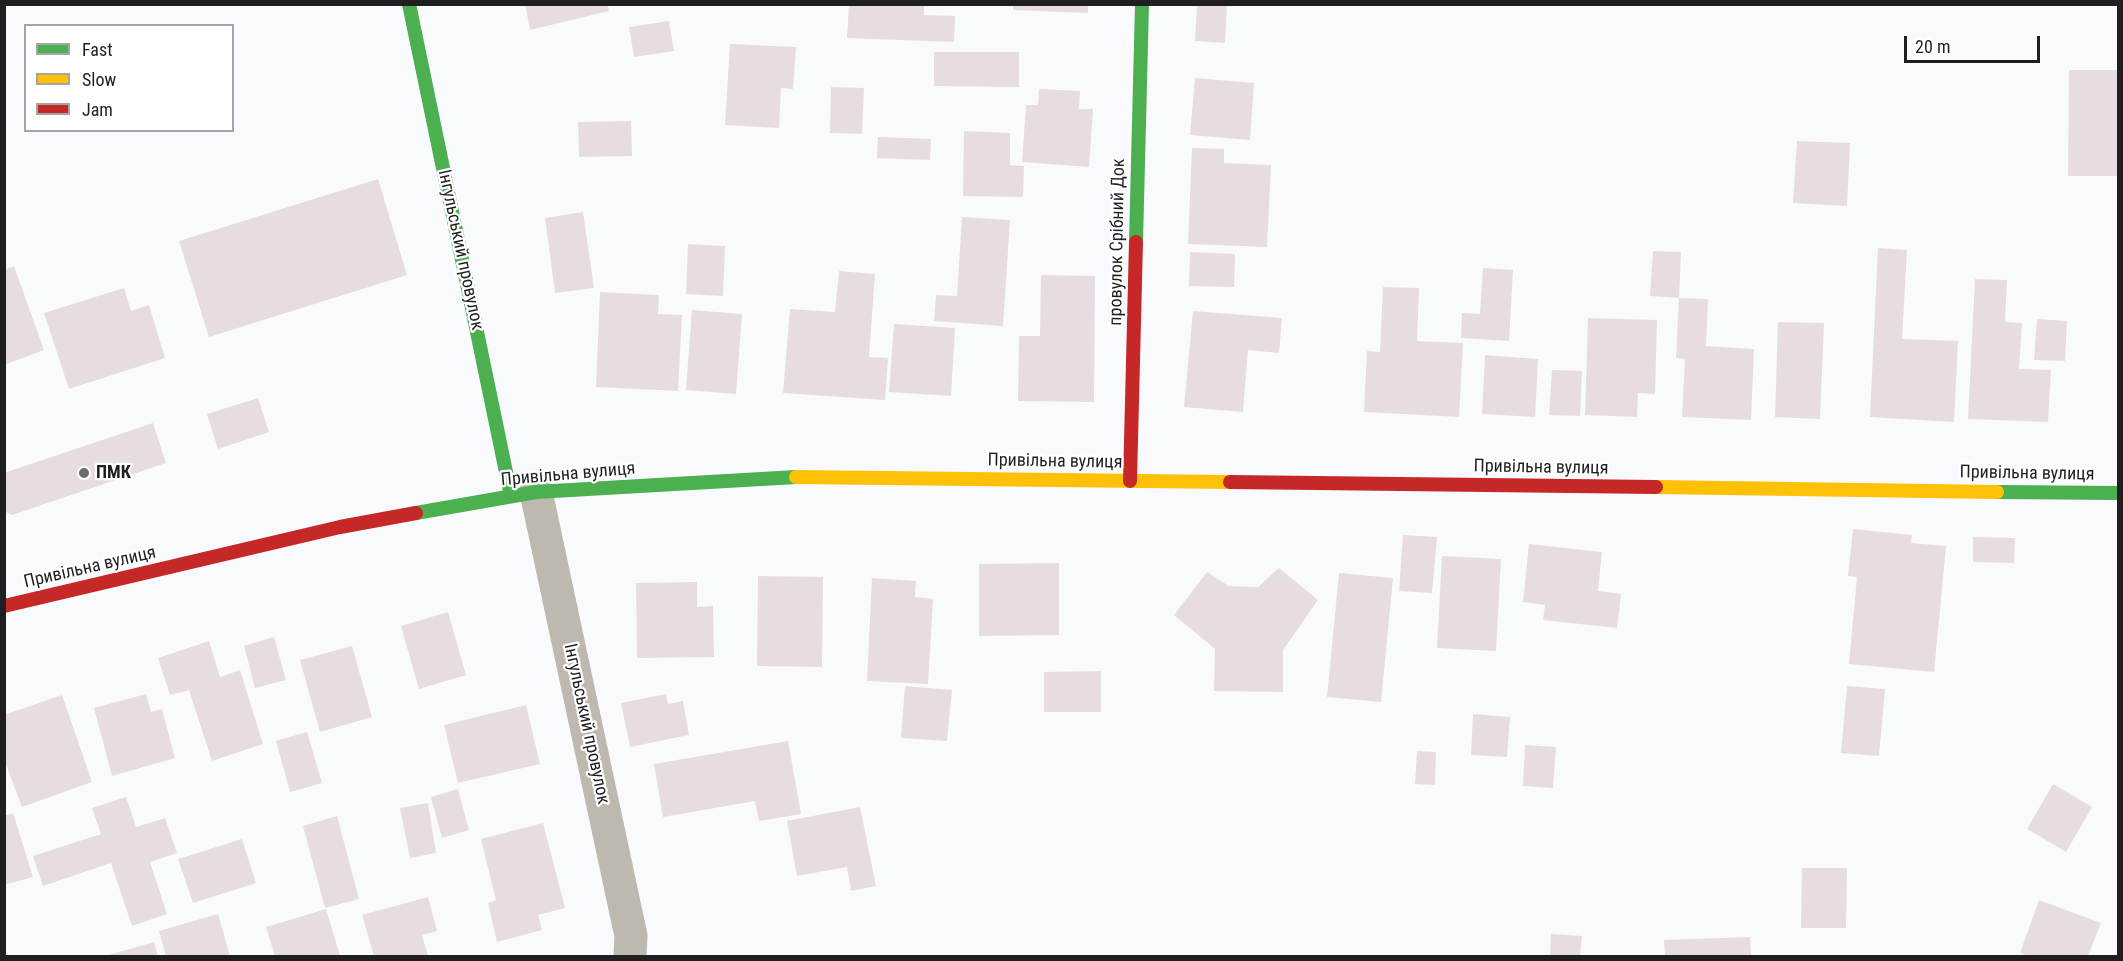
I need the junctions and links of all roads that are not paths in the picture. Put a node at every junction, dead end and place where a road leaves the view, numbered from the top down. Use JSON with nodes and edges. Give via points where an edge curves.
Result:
{"nodes":[{"id":1,"x":409,"y":4,"type":"edge"},
{"id":2,"x":1142,"y":4,"type":"edge"},
{"id":3,"x":1130,"y":481,"type":"junction"},
{"id":4,"x":2118,"y":493,"type":"edge"},
{"id":5,"x":524,"y":494,"type":"junction"},
{"id":6,"x":4,"y":606,"type":"edge"},
{"id":7,"x":630,"y":957,"type":"edge"}],
"edges":[{"from":1,"to":5,"type":"street","name":"Інгульський провулок"},
{"from":2,"to":3,"type":"street","name":"провулок Срібний Док"},
{"from":3,"to":4,"type":"street","name":"Привільна вулиця"},
{"from":3,"to":5,"type":"street","name":"Привільна вулиця","via":[[795,477]]},
{"from":5,"to":6,"type":"street","name":"Привільна вулиця","via":[[340,527]]},
{"from":5,"to":7,"type":"street","name":"Інгульський провулок","via":[[631,936]]}]}
